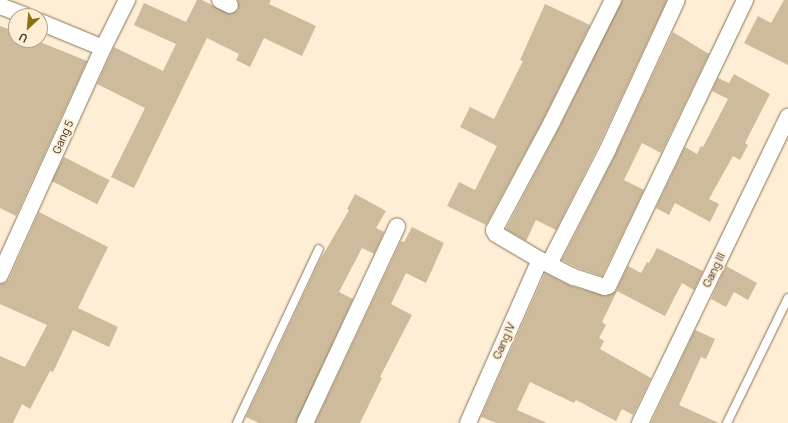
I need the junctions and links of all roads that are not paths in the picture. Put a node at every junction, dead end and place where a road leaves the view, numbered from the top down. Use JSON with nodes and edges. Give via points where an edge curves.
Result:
{"nodes":[{"id":1,"x":128,"y":0,"type":"edge"},
{"id":2,"x":613,"y":0,"type":"edge"},
{"id":3,"x":677,"y":0,"type":"edge"},
{"id":4,"x":745,"y":0,"type":"edge"},
{"id":5,"x":48,"y":25,"type":"edge"},
{"id":6,"x":103,"y":48,"type":"junction"},
{"id":7,"x":788,"y":117,"type":"edge"},
{"id":8,"x":397,"y":227,"type":"dead end"},
{"id":9,"x":319,"y":249,"type":"dead end"},
{"id":10,"x":545,"y":262,"type":"junction"},
{"id":11,"x":0,"y":275,"type":"edge"},
{"id":12,"x":788,"y":298,"type":"edge"},
{"id":13,"x":237,"y":423,"type":"edge"},
{"id":14,"x":305,"y":423,"type":"edge"},
{"id":15,"x":468,"y":423,"type":"edge"},
{"id":16,"x":640,"y":423,"type":"edge"},
{"id":17,"x":726,"y":423,"type":"edge"}],
"edges":[{"from":1,"to":6,"type":"street","name":"Gang 5"},
{"from":2,"to":10,"type":"street","via":[[494,230],[496,234]]},
{"from":3,"to":10,"type":"street","name":"Gang IV","via":[[608,149]]},
{"from":4,"to":10,"type":"street","via":[[608,286],[604,287],[574,276]]},
{"from":5,"to":6,"type":"street"},
{"from":6,"to":11,"type":"street","name":"Gang 5"},
{"from":7,"to":16,"type":"street","name":"Gang III"},
{"from":8,"to":14,"type":"street"},
{"from":9,"to":13,"type":"lane"},
{"from":10,"to":15,"type":"street","name":"Gang IV"},
{"from":12,"to":17,"type":"lane"}]}
